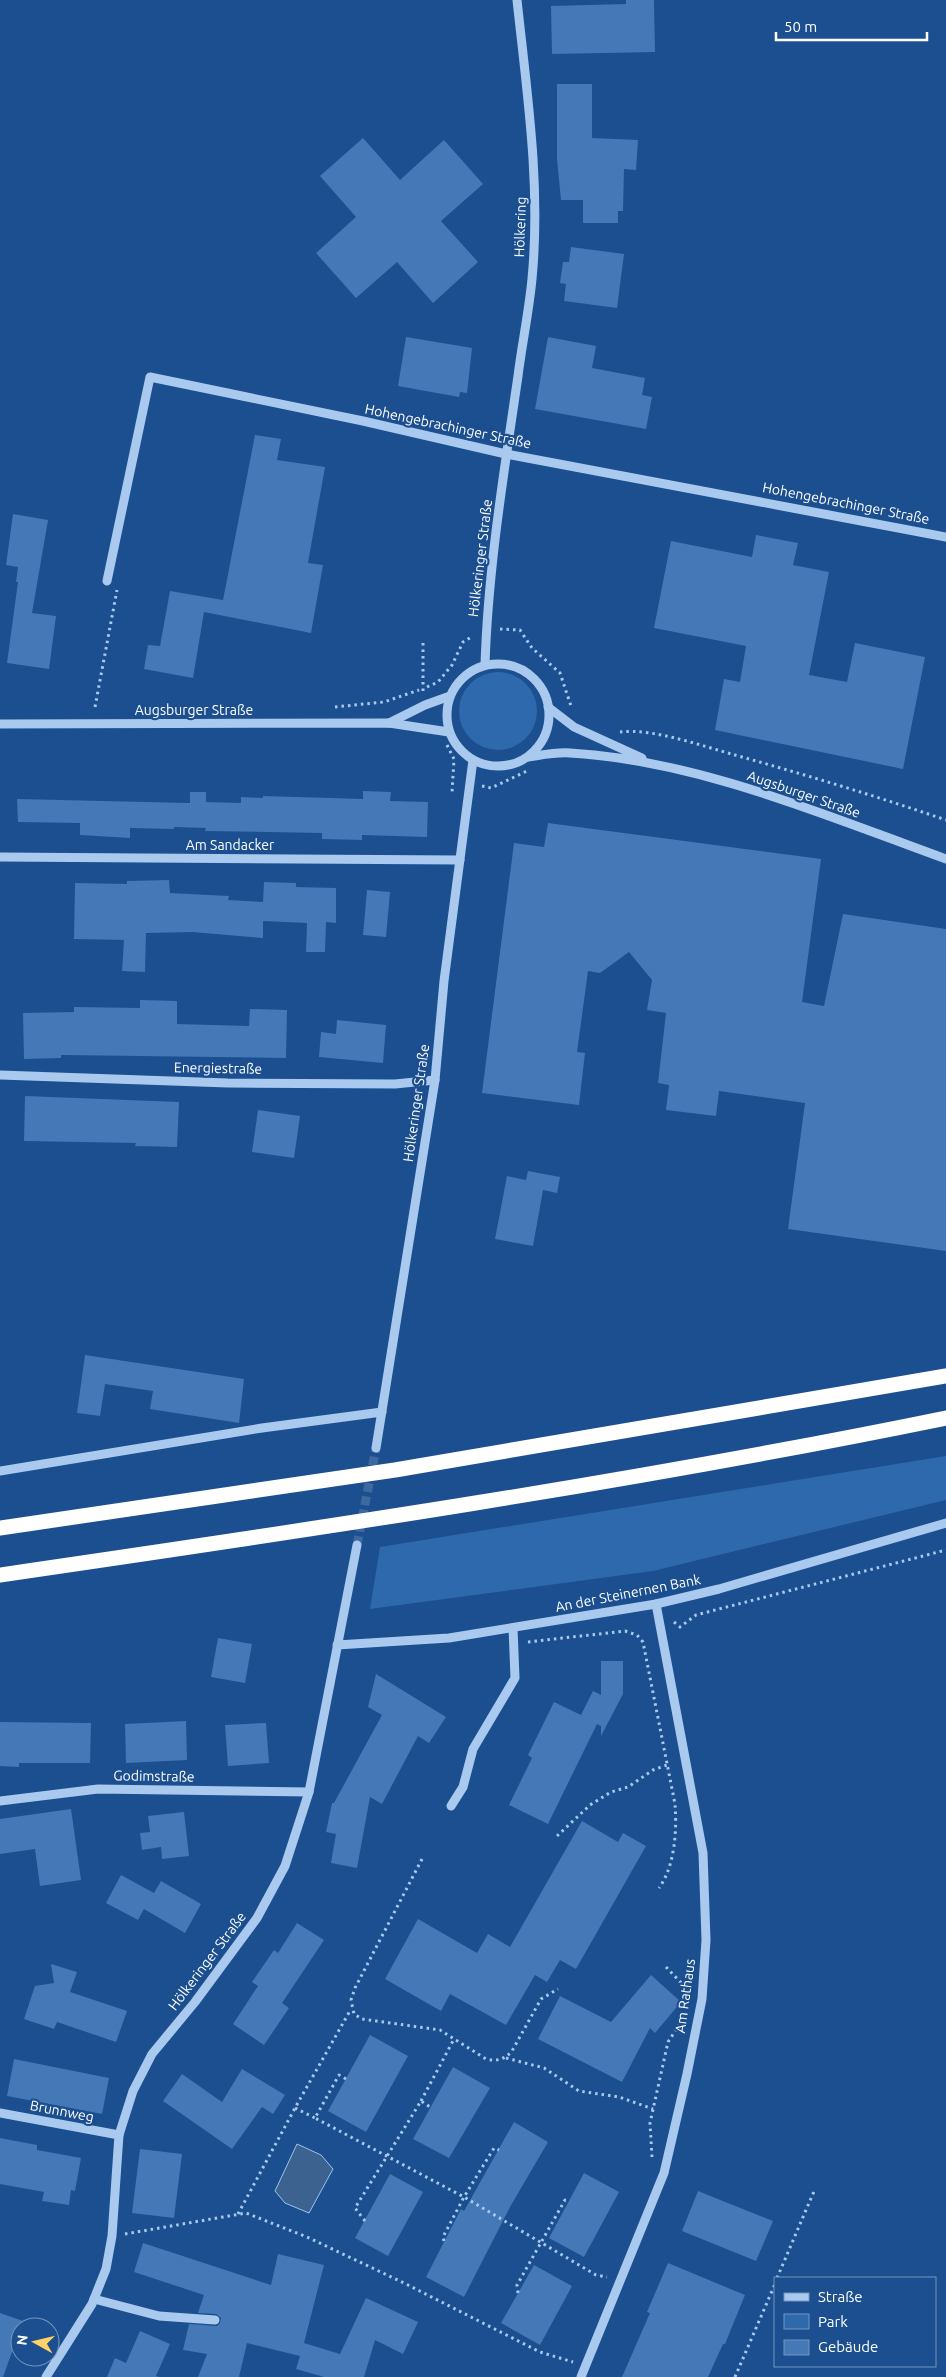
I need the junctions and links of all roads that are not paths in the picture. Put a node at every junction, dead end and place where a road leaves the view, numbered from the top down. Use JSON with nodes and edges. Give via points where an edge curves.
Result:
{"nodes":[{"id":1,"x":517,"y":0,"type":"edge"},
{"id":2,"x":506,"y":454,"type":"junction"},
{"id":3,"x":946,"y":537,"type":"edge"},
{"id":4,"x":107,"y":581,"type":"road end"},
{"id":5,"x":485,"y":665,"type":"junction"},
{"id":6,"x":450,"y":696,"type":"junction"},
{"id":7,"x":548,"y":707,"type":"junction"},
{"id":8,"x":389,"y":723,"type":"junction"},
{"id":9,"x":0,"y":724,"type":"edge"},
{"id":10,"x":449,"y":732,"type":"junction"},
{"id":11,"x":528,"y":757,"type":"junction"},
{"id":12,"x":473,"y":760,"type":"junction"},
{"id":13,"x":651,"y":762,"type":"junction"},
{"id":14,"x":0,"y":857,"type":"edge"},
{"id":15,"x":946,"y":858,"type":"edge"},
{"id":16,"x":460,"y":860,"type":"junction"},
{"id":17,"x":0,"y":1075,"type":"edge"},
{"id":18,"x":435,"y":1080,"type":"junction"},
{"id":19,"x":946,"y":1376,"type":"edge"},
{"id":20,"x":382,"y":1412,"type":"junction"},
{"id":21,"x":946,"y":1418,"type":"edge"},
{"id":22,"x":926,"y":1423,"type":"junction"},
{"id":23,"x":946,"y":1429,"type":"edge"},
{"id":24,"x":376,"y":1448,"type":"tunnel mouth"},
{"id":25,"x":0,"y":1471,"type":"edge"},
{"id":26,"x":946,"y":1522,"type":"edge"},
{"id":27,"x":0,"y":1528,"type":"edge"},
{"id":28,"x":357,"y":1545,"type":"tunnel mouth"},
{"id":29,"x":0,"y":1575,"type":"edge"},
{"id":30,"x":656,"y":1604,"type":"junction"},
{"id":31,"x":513,"y":1628,"type":"junction"},
{"id":32,"x":337,"y":1645,"type":"junction"},
{"id":33,"x":309,"y":1792,"type":"junction"},
{"id":34,"x":0,"y":1801,"type":"edge"},
{"id":35,"x":452,"y":1806,"type":"dead end"},
{"id":36,"x":0,"y":2113,"type":"edge"},
{"id":37,"x":119,"y":2135,"type":"junction"},
{"id":38,"x":94,"y":2299,"type":"junction"},
{"id":39,"x":215,"y":2320,"type":"dead end"},
{"id":40,"x":46,"y":2377,"type":"edge"},
{"id":41,"x":581,"y":2377,"type":"edge"}],
"edges":[{"from":1,"to":2,"type":"street","name":"Hölkering","via":[[534,156],[535,215],[532,279]]},
{"from":2,"to":3,"type":"street","name":"Hohengebrachinger Straße"},
{"from":2,"to":4,"type":"street","name":"Hohengebrachinger Straße","via":[[150,377]]},
{"from":2,"to":5,"type":"street","name":"Hölkeringer Straße","via":[[486,628]]},
{"from":5,"to":6,"type":"street","via":[[470,672]]},
{"from":5,"to":7,"type":"street","via":[[519,668],[533,677],[543,691]]},
{"from":6,"to":8,"type":"street","name":"Augsburger Straße"},
{"from":6,"to":10,"type":"street","via":[[447,708]]},
{"from":7,"to":11,"type":"street","via":[[545,735]]},
{"from":7,"to":13,"type":"street","name":"Augsburger Straße","via":[[574,727]]},
{"from":8,"to":9,"type":"street","name":"Augsburger Straße"},
{"from":8,"to":10,"type":"street","name":"Augsburger Straße"},
{"from":10,"to":12,"type":"street","via":[[463,753]]},
{"from":11,"to":12,"type":"street","via":[[501,766]]},
{"from":11,"to":13,"type":"street","name":"Augsburger Straße","via":[[568,753]]},
{"from":12,"to":16,"type":"street","name":"Hölkeringer Straße"},
{"from":13,"to":15,"type":"street","name":"Augsburger Straße","via":[[769,795]]},
{"from":14,"to":16,"type":"street","name":"Am Sandacker"},
{"from":16,"to":18,"type":"street","name":"Hölkeringer Straße"},
{"from":17,"to":18,"type":"street","name":"Energiestraße","via":[[228,1083],[395,1084]]},
{"from":18,"to":20,"type":"street","name":"Hölkeringer Straße"},
{"from":19,"to":27,"type":"highway","via":[[395,1470]]},
{"from":20,"to":24,"type":"street","name":"Hölkeringer Straße"},
{"from":20,"to":25,"type":"street"},
{"from":21,"to":22,"type":"highway"},
{"from":22,"to":23,"type":"highway"},
{"from":22,"to":29,"type":"highway","via":[[379,1520]]},
{"from":26,"to":30,"type":"street","name":"An der Steinernen Bank","via":[[719,1589]]},
{"from":28,"to":32,"type":"street","name":"Hölkeringer Straße"},
{"from":30,"to":31,"type":"street","name":"An der Steinernen Bank"},
{"from":30,"to":41,"type":"street","name":"Am Rathaus","via":[[703,1853],[706,1940],[687,2074],[664,2172]]},
{"from":31,"to":32,"type":"street","name":"An der Steinernen Bank","via":[[449,1638]]},
{"from":31,"to":35,"type":"street","via":[[515,1678],[473,1748],[463,1787]]},
{"from":32,"to":33,"type":"street","name":"Hölkeringer Straße"},
{"from":33,"to":34,"type":"street","name":"Godimstraße","via":[[98,1789]]},
{"from":33,"to":37,"type":"street","name":"Hölkeringer Straße","via":[[285,1866],[257,1918],[152,2054],[133,2090]]},
{"from":36,"to":37,"type":"street","name":"Brunnweg"},
{"from":37,"to":38,"type":"street","name":"Hölkeringer Straße","via":[[112,2236],[106,2269]]},
{"from":38,"to":39,"type":"street","via":[[159,2316]]},
{"from":38,"to":40,"type":"street","name":"Hölkeringer Straße"}]}
